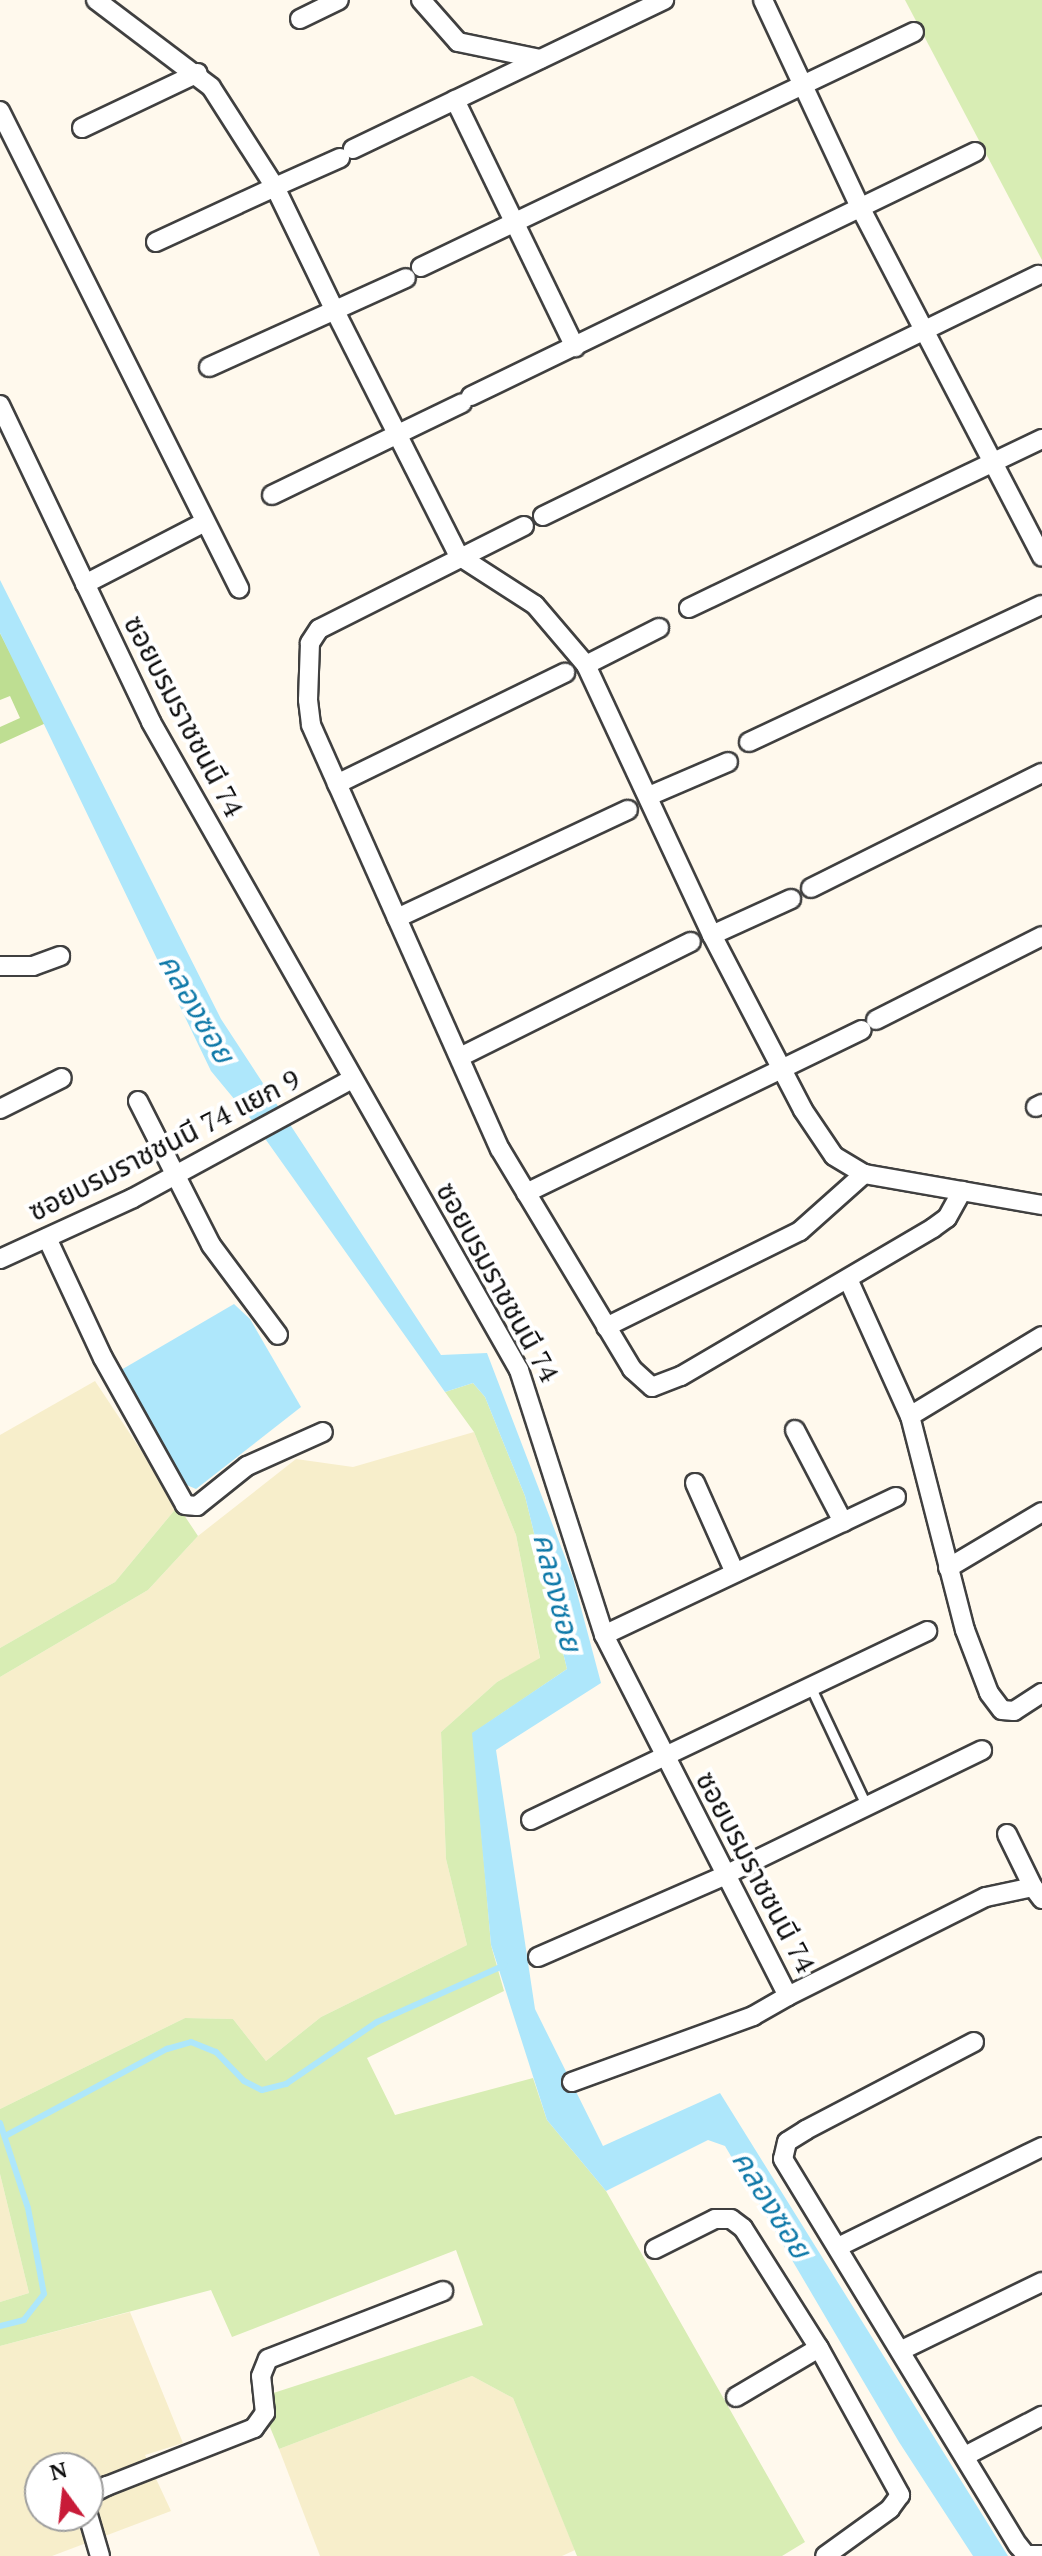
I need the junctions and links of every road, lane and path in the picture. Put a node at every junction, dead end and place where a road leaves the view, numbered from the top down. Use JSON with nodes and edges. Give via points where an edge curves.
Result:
{"nodes":[{"id":1,"x":96,"y":0,"type":"edge"},
{"id":2,"x":339,"y":0,"type":"edge"},
{"id":3,"x":421,"y":0,"type":"edge"},
{"id":4,"x":664,"y":0,"type":"edge"},
{"id":5,"x":763,"y":0,"type":"edge"},
{"id":6,"x":300,"y":19,"type":"dead end"},
{"id":7,"x":914,"y":32,"type":"dead end"},
{"id":8,"x":540,"y":59,"type":"junction"},
{"id":9,"x":198,"y":73,"type":"junction"},
{"id":10,"x":806,"y":85,"type":"junction"},
{"id":11,"x":455,"y":100,"type":"junction"},
{"id":12,"x":0,"y":111,"type":"edge"},
{"id":13,"x":82,"y":128,"type":"dead end"},
{"id":14,"x":975,"y":152,"type":"dead end"},
{"id":15,"x":275,"y":187,"type":"junction"},
{"id":16,"x":861,"y":209,"type":"junction"},
{"id":17,"x":514,"y":223,"type":"junction"},
{"id":18,"x":156,"y":242,"type":"dead end"},
{"id":19,"x":1038,"y":275,"type":"dead end"},
{"id":20,"x":334,"y":309,"type":"junction"},
{"id":21,"x":927,"y":331,"type":"junction"},
{"id":22,"x":575,"y":347,"type":"junction"},
{"id":23,"x":209,"y":367,"type":"dead end"},
{"id":24,"x":0,"y":405,"type":"edge"},
{"id":25,"x":398,"y":436,"type":"junction"},
{"id":26,"x":1042,"y":439,"type":"edge"},
{"id":27,"x":994,"y":463,"type":"junction"},
{"id":28,"x":272,"y":495,"type":"dead end"},
{"id":29,"x":543,"y":516,"type":"dead end"},
{"id":30,"x":205,"y":522,"type":"junction"},
{"id":31,"x":524,"y":526,"type":"dead end"},
{"id":32,"x":459,"y":556,"type":"junction"},
{"id":33,"x":1042,"y":557,"type":"edge"},
{"id":34,"x":85,"y":584,"type":"junction"},
{"id":35,"x":239,"y":588,"type":"dead end"},
{"id":36,"x":1042,"y":605,"type":"edge"},
{"id":37,"x":689,"y":608,"type":"dead end"},
{"id":38,"x":659,"y":628,"type":"dead end"},
{"id":39,"x":586,"y":665,"type":"junction"},
{"id":40,"x":565,"y":673,"type":"dead end"},
{"id":41,"x":749,"y":742,"type":"dead end"},
{"id":42,"x":728,"y":762,"type":"dead end"},
{"id":43,"x":1042,"y":773,"type":"edge"},
{"id":44,"x":337,"y":784,"type":"junction"},
{"id":45,"x":649,"y":796,"type":"junction"},
{"id":46,"x":628,"y":810,"type":"dead end"},
{"id":47,"x":811,"y":888,"type":"dead end"},
{"id":48,"x":791,"y":899,"type":"dead end"},
{"id":49,"x":397,"y":918,"type":"junction"},
{"id":50,"x":712,"y":935,"type":"junction"},
{"id":51,"x":1042,"y":936,"type":"edge"},
{"id":52,"x":691,"y":942,"type":"dead end"},
{"id":53,"x":60,"y":956,"type":"dead end"},
{"id":54,"x":0,"y":966,"type":"edge"},
{"id":55,"x":460,"y":1057,"type":"junction"},
{"id":56,"x":782,"y":1067,"type":"junction"},
{"id":57,"x":62,"y":1078,"type":"dead end"},
{"id":58,"x":352,"y":1079,"type":"junction"},
{"id":59,"x":138,"y":1101,"type":"dead end"},
{"id":60,"x":0,"y":1109,"type":"edge"},
{"id":61,"x":173,"y":1174,"type":"junction"},
{"id":62,"x":864,"y":1174,"type":"junction"},
{"id":63,"x":962,"y":1191,"type":"junction"},
{"id":64,"x":526,"y":1193,"type":"junction"},
{"id":65,"x":1042,"y":1205,"type":"edge"},
{"id":66,"x":47,"y":1238,"type":"junction"},
{"id":67,"x":0,"y":1259,"type":"edge"},
{"id":68,"x":848,"y":1279,"type":"junction"},
{"id":69,"x":606,"y":1327,"type":"junction"},
{"id":70,"x":278,"y":1335,"type":"dead end"},
{"id":71,"x":1042,"y":1336,"type":"edge"},
{"id":72,"x":910,"y":1416,"type":"junction"},
{"id":73,"x":795,"y":1430,"type":"dead end"},
{"id":74,"x":323,"y":1432,"type":"dead end"},
{"id":75,"x":695,"y":1483,"type":"dead end"},
{"id":76,"x":896,"y":1497,"type":"dead end"},
{"id":77,"x":1042,"y":1512,"type":"edge"},
{"id":78,"x":843,"y":1522,"type":"junction"},
{"id":79,"x":948,"y":1568,"type":"junction"},
{"id":80,"x":735,"y":1573,"type":"junction"},
{"id":81,"x":927,"y":1631,"type":"dead end"},
{"id":82,"x":604,"y":1635,"type":"junction"},
{"id":83,"x":811,"y":1688,"type":"junction"},
{"id":84,"x":1042,"y":1693,"type":"edge"},
{"id":85,"x":982,"y":1750,"type":"dead end"},
{"id":86,"x":664,"y":1761,"type":"junction"},
{"id":87,"x":867,"y":1807,"type":"junction"},
{"id":88,"x":531,"y":1820,"type":"dead end"},
{"id":89,"x":1007,"y":1834,"type":"dead end"},
{"id":90,"x":723,"y":1876,"type":"junction"},
{"id":91,"x":1037,"y":1893,"type":"edge"},
{"id":92,"x":538,"y":1957,"type":"dead end"},
{"id":93,"x":788,"y":1996,"type":"junction"},
{"id":94,"x":974,"y":2042,"type":"dead end"},
{"id":95,"x":572,"y":2082,"type":"dead end"},
{"id":96,"x":1042,"y":2147,"type":"edge"},
{"id":97,"x":840,"y":2246,"type":"junction"},
{"id":98,"x":655,"y":2249,"type":"dead end"},
{"id":99,"x":1042,"y":2282,"type":"edge"},
{"id":100,"x":443,"y":2291,"type":"dead end"},
{"id":101,"x":819,"y":2348,"type":"junction"},
{"id":102,"x":902,"y":2350,"type":"junction"},
{"id":103,"x":736,"y":2397,"type":"dead end"},
{"id":104,"x":1042,"y":2416,"type":"edge"},
{"id":105,"x":965,"y":2456,"type":"junction"},
{"id":106,"x":104,"y":2488,"type":"edge"},
{"id":107,"x":93,"y":2532,"type":"edge"},
{"id":108,"x":1042,"y":2555,"type":"edge"},
{"id":109,"x":100,"y":2556,"type":"edge"},
{"id":110,"x":825,"y":2556,"type":"edge"}],
"edges":[{"from":1,"to":9,"type":"street"},
{"from":2,"to":6,"type":"street"},
{"from":3,"to":8,"type":"street","via":[[458,42]]},
{"from":4,"to":8,"type":"street"},
{"from":5,"to":10,"type":"street"},
{"from":7,"to":10,"type":"street"},
{"from":8,"to":11,"type":"street"},
{"from":9,"to":13,"type":"street"},
{"from":9,"to":15,"type":"street","via":[[246,134]]},
{"from":10,"to":16,"type":"street"},
{"from":10,"to":17,"type":"street"},
{"from":11,"to":15,"type":"street"},
{"from":11,"to":17,"type":"street"},
{"from":12,"to":30,"type":"street"},
{"from":14,"to":16,"type":"street"},
{"from":15,"to":18,"type":"street"},
{"from":15,"to":20,"type":"street"},
{"from":16,"to":21,"type":"street"},
{"from":16,"to":22,"type":"street"},
{"from":17,"to":20,"type":"street"},
{"from":17,"to":22,"type":"street"},
{"from":19,"to":21,"type":"street"},
{"from":20,"to":23,"type":"street"},
{"from":20,"to":25,"type":"street"},
{"from":21,"to":27,"type":"street"},
{"from":21,"to":29,"type":"street"},
{"from":22,"to":25,"type":"street"},
{"from":24,"to":34,"type":"street","name":"ซอยบรมราชชนนี 74"},
{"from":25,"to":28,"type":"street"},
{"from":25,"to":32,"type":"street"},
{"from":26,"to":27,"type":"street"},
{"from":27,"to":33,"type":"street"},
{"from":27,"to":37,"type":"street"},
{"from":30,"to":34,"type":"street"},
{"from":30,"to":35,"type":"street"},
{"from":31,"to":32,"type":"street"},
{"from":32,"to":39,"type":"street","via":[[535,605]]},
{"from":32,"to":44,"type":"street","via":[[333,619],[310,643],[306,673],[311,725]]},
{"from":34,"to":58,"type":"street","name":"ซอยบรมราชชนนี 74","via":[[151,722]]},
{"from":36,"to":41,"type":"street"},
{"from":38,"to":39,"type":"street"},
{"from":39,"to":45,"type":"street"},
{"from":40,"to":44,"type":"street"},
{"from":42,"to":45,"type":"street"},
{"from":43,"to":47,"type":"street"},
{"from":44,"to":49,"type":"street"},
{"from":45,"to":50,"type":"street"},
{"from":46,"to":49,"type":"street"},
{"from":48,"to":50,"type":"street"},
{"from":49,"to":55,"type":"street"},
{"from":50,"to":56,"type":"street"},
{"from":51,"to":56,"type":"street"},
{"from":52,"to":55,"type":"street"},
{"from":53,"to":54,"type":"street","via":[[33,966]]},
{"from":55,"to":64,"type":"street"},
{"from":56,"to":62,"type":"street","via":[[834,1156]]},
{"from":56,"to":64,"type":"street"},
{"from":57,"to":60,"type":"street"},
{"from":58,"to":61,"type":"street","name":"ซอยบรมราชชนนี 74 แยก 9"},
{"from":58,"to":82,"type":"street","name":"ซอยบรมราชชนนี 74","via":[[519,1370]]},
{"from":59,"to":61,"type":"street"},
{"from":61,"to":66,"type":"street","name":"ซอยบรมราชชนนี 74 แยก 9"},
{"from":61,"to":70,"type":"street","via":[[211,1245]]},
{"from":62,"to":63,"type":"street"},
{"from":62,"to":69,"type":"street","via":[[800,1231]]},
{"from":63,"to":65,"type":"street"},
{"from":63,"to":68,"type":"street","via":[[947,1218]]},
{"from":64,"to":69,"type":"street"},
{"from":66,"to":67,"type":"street","name":"ซอยบรมราชชนนี 74 แยก 9"},
{"from":66,"to":74,"type":"street","via":[[103,1358],[185,1505],[197,1506],[247,1466]]},
{"from":68,"to":69,"type":"street","via":[[664,1385],[645,1385]]},
{"from":68,"to":72,"type":"street"},
{"from":71,"to":72,"type":"street"},
{"from":72,"to":79,"type":"street"},
{"from":73,"to":78,"type":"street"},
{"from":75,"to":80,"type":"street"},
{"from":76,"to":78,"type":"street"},
{"from":77,"to":79,"type":"street"},
{"from":78,"to":80,"type":"street"},
{"from":79,"to":84,"type":"street","via":[[989,1693],[1002,1710],[1014,1711]]},
{"from":80,"to":82,"type":"street"},
{"from":81,"to":83,"type":"street"},
{"from":82,"to":86,"type":"street","name":"ซอยบรมราชชนนี 74"},
{"from":83,"to":86,"type":"street"},
{"from":83,"to":87,"type":"lane"},
{"from":85,"to":87,"type":"street"},
{"from":86,"to":88,"type":"street"},
{"from":86,"to":90,"type":"street","name":"ซอยบรมราชชนนี 74"},
{"from":87,"to":90,"type":"street"},
{"from":89,"to":91,"type":"street"},
{"from":90,"to":92,"type":"street"},
{"from":90,"to":93,"type":"street","name":"ซอยบรมราชชนนี 74"},
{"from":91,"to":93,"type":"street","name":"ซอยบรมราชชนนี 74","via":[[986,1897]]},
{"from":93,"to":95,"type":"street","via":[[753,2016]]},
{"from":94,"to":97,"type":"street","via":[[787,2142],[783,2159],[789,2176]]},
{"from":96,"to":97,"type":"street"},
{"from":97,"to":102,"type":"street"},
{"from":98,"to":101,"type":"street","via":[[715,2219],[731,2219],[743,2228]]},
{"from":99,"to":102,"type":"street"},
{"from":100,"to":106,"type":"street","via":[[268,2359],[260,2380],[265,2413],[254,2428]]},
{"from":101,"to":103,"type":"street"},
{"from":101,"to":110,"type":"street","via":[[900,2495],[890,2509]]},
{"from":102,"to":105,"type":"street"},
{"from":104,"to":105,"type":"street"},
{"from":105,"to":108,"type":"street","via":[[1018,2545],[1026,2555]]},
{"from":107,"to":109,"type":"street"}]}
